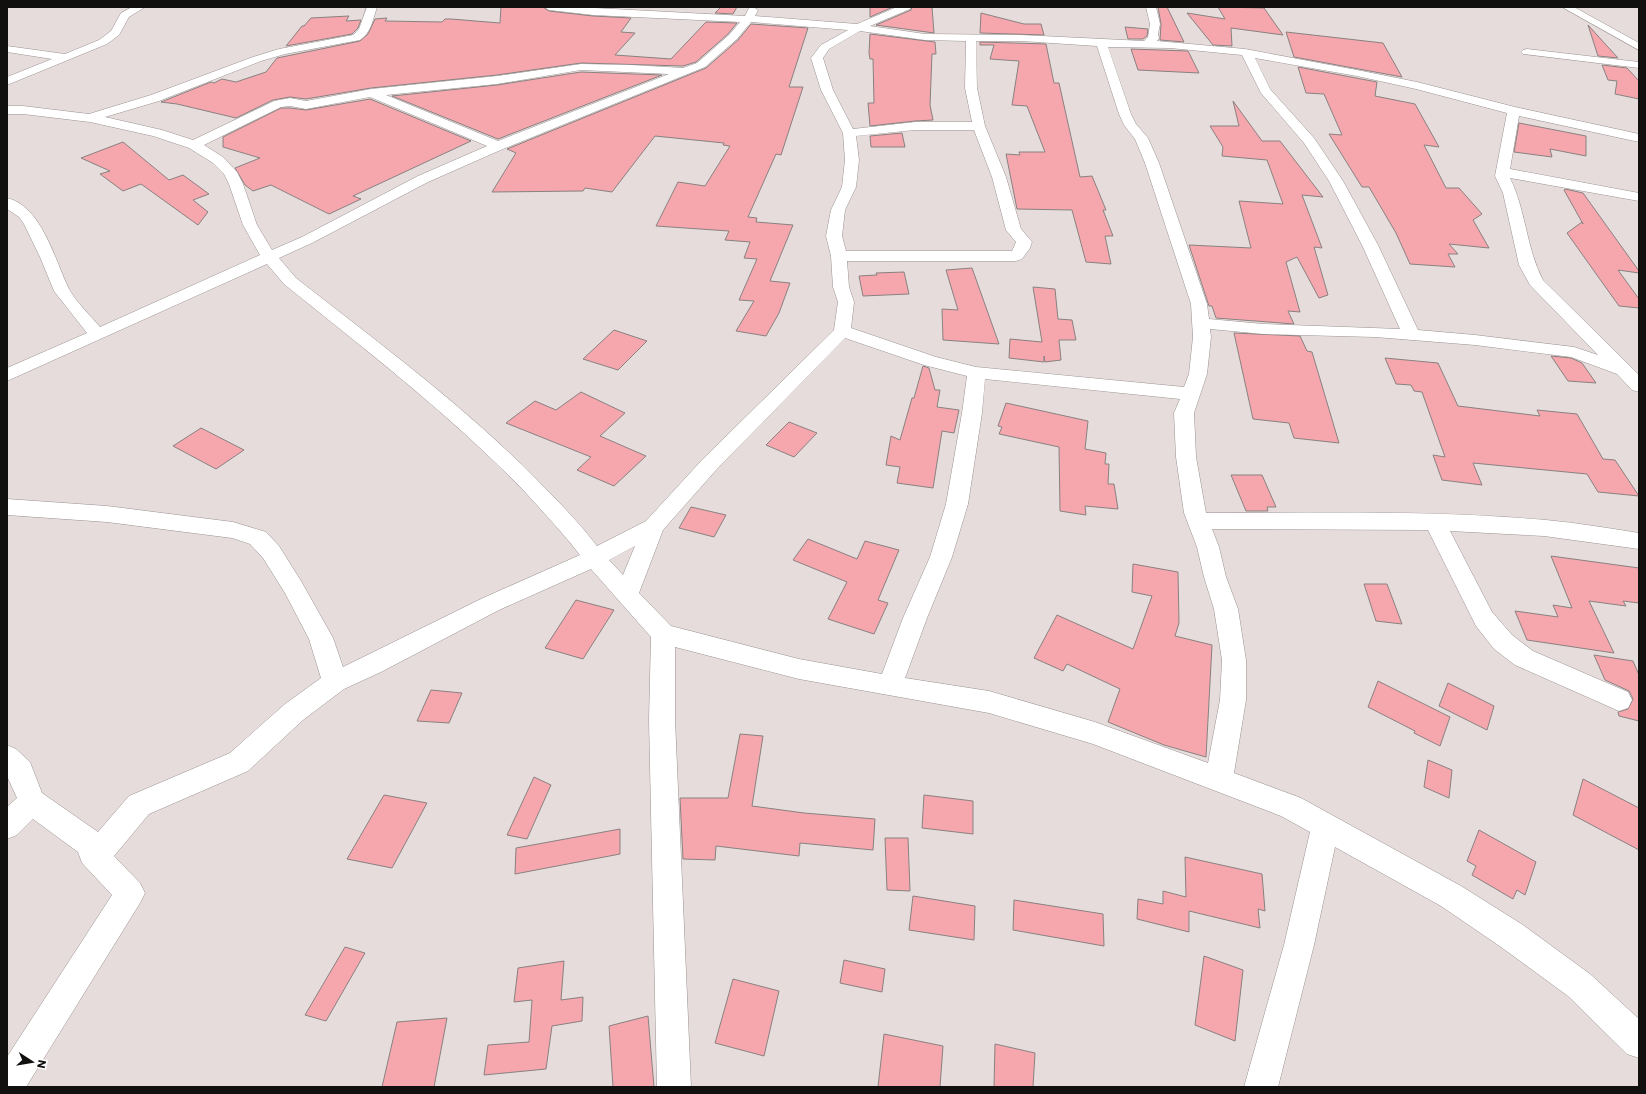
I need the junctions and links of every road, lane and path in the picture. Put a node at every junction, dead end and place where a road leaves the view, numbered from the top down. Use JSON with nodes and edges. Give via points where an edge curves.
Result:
{"nodes":[{"id":1,"x":140,"y":7,"type":"edge"},
{"id":2,"x":372,"y":7,"type":"edge"},
{"id":3,"x":549,"y":7,"type":"edge"},
{"id":4,"x":906,"y":7,"type":"edge"},
{"id":5,"x":1151,"y":7,"type":"edge"},
{"id":6,"x":1567,"y":7,"type":"edge"},
{"id":7,"x":751,"y":13,"type":"edge"},
{"id":8,"x":859,"y":28,"type":"junction"},
{"id":9,"x":971,"y":38,"type":"junction"},
{"id":10,"x":1150,"y":41,"type":"junction"},
{"id":11,"x":1101,"y":43,"type":"junction"},
{"id":12,"x":1639,"y":47,"type":"edge"},
{"id":13,"x":7,"y":49,"type":"edge"},
{"id":14,"x":1244,"y":52,"type":"junction"},
{"id":15,"x":1527,"y":52,"type":"dead end"},
{"id":16,"x":66,"y":57,"type":"junction"},
{"id":17,"x":1639,"y":65,"type":"edge"},
{"id":18,"x":684,"y":72,"type":"junction"},
{"id":19,"x":7,"y":81,"type":"edge"},
{"id":20,"x":371,"y":93,"type":"junction"},
{"id":21,"x":1514,"y":111,"type":"junction"},
{"id":22,"x":12,"y":117,"type":"edge"},
{"id":23,"x":90,"y":118,"type":"junction"},
{"id":24,"x":979,"y":126,"type":"junction"},
{"id":25,"x":849,"y":133,"type":"junction"},
{"id":26,"x":1639,"y":138,"type":"edge"},
{"id":27,"x":194,"y":145,"type":"junction"},
{"id":28,"x":498,"y":146,"type":"junction"},
{"id":29,"x":1502,"y":172,"type":"junction"},
{"id":30,"x":1639,"y":197,"type":"edge"},
{"id":31,"x":9,"y":205,"type":"edge"},
{"id":32,"x":839,"y":256,"type":"junction"},
{"id":33,"x":269,"y":257,"type":"junction"},
{"id":34,"x":1201,"y":323,"type":"junction"},
{"id":35,"x":842,"y":331,"type":"junction"},
{"id":36,"x":96,"y":334,"type":"junction"},
{"id":37,"x":1411,"y":334,"type":"junction"},
{"id":38,"x":1589,"y":337,"type":"junction"},
{"id":39,"x":1574,"y":352,"type":"junction"},
{"id":40,"x":1622,"y":370,"type":"junction"},
{"id":41,"x":976,"y":373,"type":"junction"},
{"id":42,"x":7,"y":375,"type":"edge"},
{"id":43,"x":1639,"y":386,"type":"edge"},
{"id":44,"x":1190,"y":394,"type":"junction"},
{"id":45,"x":7,"y":507,"type":"edge"},
{"id":46,"x":1199,"y":521,"type":"junction"},
{"id":47,"x":1435,"y":522,"type":"junction"},
{"id":48,"x":654,"y":527,"type":"junction"},
{"id":49,"x":1639,"y":541,"type":"edge"},
{"id":50,"x":594,"y":558,"type":"junction"},
{"id":51,"x":627,"y":595,"type":"junction"},
{"id":52,"x":663,"y":634,"type":"junction"},
{"id":53,"x":335,"y":682,"type":"junction"},
{"id":54,"x":890,"y":686,"type":"junction"},
{"id":55,"x":1619,"y":700,"type":"dead end"},
{"id":56,"x":7,"y":757,"type":"edge"},
{"id":57,"x":1219,"y":779,"type":"junction"},
{"id":58,"x":32,"y":802,"type":"junction"},
{"id":59,"x":7,"y":826,"type":"edge"},
{"id":60,"x":1325,"y":826,"type":"junction"},
{"id":61,"x":100,"y":851,"type":"junction"},
{"id":62,"x":1639,"y":1042,"type":"edge"},
{"id":63,"x":7,"y":1087,"type":"edge"},
{"id":64,"x":674,"y":1087,"type":"edge"},
{"id":65,"x":1261,"y":1087,"type":"edge"}],
"edges":[{"from":1,"to":16,"type":"street","via":[[125,16],[110,37]]},
{"from":2,"to":23,"type":"street","via":[[362,36],[283,51],[155,98]]},
{"from":3,"to":7,"type":"street","via":[[593,12]]},
{"from":4,"to":8,"type":"street"},
{"from":5,"to":10,"type":"street","via":[[1155,24]]},
{"from":6,"to":12,"type":"street"},
{"from":7,"to":8,"type":"street"},
{"from":7,"to":18,"type":"street","via":[[733,37],[701,65]]},
{"from":8,"to":9,"type":"street","via":[[925,37]]},
{"from":8,"to":25,"type":"street","via":[[825,47],[818,58],[826,90]]},
{"from":9,"to":11,"type":"street"},
{"from":9,"to":24,"type":"street","via":[[971,88]]},
{"from":10,"to":11,"type":"street"},
{"from":10,"to":14,"type":"street"},
{"from":11,"to":34,"type":"street","via":[[1125,114],[1141,138],[1152,163],[1199,304]]},
{"from":13,"to":16,"type":"street"},
{"from":14,"to":21,"type":"street","via":[[1410,85]]},
{"from":14,"to":37,"type":"street","via":[[1265,90],[1309,142],[1336,181],[1370,245]]},
{"from":15,"to":17,"type":"street"},
{"from":16,"to":19,"type":"street"},
{"from":18,"to":20,"type":"street","via":[[581,67],[497,80]]},
{"from":18,"to":28,"type":"street"},
{"from":20,"to":27,"type":"street","via":[[306,105],[290,102],[278,104]]},
{"from":20,"to":28,"type":"street"},
{"from":21,"to":26,"type":"street"},
{"from":21,"to":29,"type":"street"},
{"from":22,"to":23,"type":"street","via":[[23,110]]},
{"from":23,"to":27,"type":"street","via":[[157,133]]},
{"from":24,"to":25,"type":"street","via":[[915,126]]},
{"from":24,"to":32,"type":"street","via":[[999,177],[1014,230],[1024,242],[1016,256]]},
{"from":25,"to":32,"type":"street","via":[[851,175],[849,187],[838,210],[834,236]]},
{"from":27,"to":33,"type":"street","via":[[218,160],[230,172],[250,225]]},
{"from":28,"to":33,"type":"street","via":[[423,179],[307,240]]},
{"from":29,"to":30,"type":"street"},
{"from":29,"to":38,"type":"street","via":[[1519,227],[1527,265],[1536,282]]},
{"from":31,"to":36,"type":"street","via":[[24,214],[31,224],[62,291]]},
{"from":32,"to":35,"type":"street","via":[[846,302]]},
{"from":33,"to":36,"type":"street"},
{"from":33,"to":50,"type":"street","via":[[290,281],[448,407],[502,456],[573,530]]},
{"from":34,"to":37,"type":"street","via":[[1263,329]]},
{"from":34,"to":44,"type":"street","via":[[1198,374]]},
{"from":35,"to":41,"type":"street","via":[[930,361]]},
{"from":35,"to":48,"type":"street","via":[[709,466]]},
{"from":36,"to":42,"type":"street"},
{"from":37,"to":39,"type":"street"},
{"from":38,"to":39,"type":"street"},
{"from":38,"to":40,"type":"street"},
{"from":39,"to":40,"type":"street"},
{"from":40,"to":43,"type":"street"},
{"from":41,"to":44,"type":"street"},
{"from":41,"to":54,"type":"street","via":[[957,504],[941,557]]},
{"from":44,"to":46,"type":"street","via":[[1184,413],[1186,457]]},
{"from":45,"to":53,"type":"street","via":[[107,514],[233,530],[258,538],[293,587],[321,638]]},
{"from":46,"to":47,"type":"street"},
{"from":46,"to":57,"type":"street","via":[[1226,609],[1234,660],[1232,700]]},
{"from":47,"to":49,"type":"street","via":[[1532,527]]},
{"from":47,"to":55,"type":"street","via":[[1484,619],[1503,642],[1524,658]]},
{"from":48,"to":50,"type":"street"},
{"from":48,"to":51,"type":"street"},
{"from":50,"to":51,"type":"street"},
{"from":50,"to":53,"type":"street","via":[[491,604]]},
{"from":51,"to":52,"type":"street"},
{"from":52,"to":54,"type":"street","via":[[799,669]]},
{"from":52,"to":64,"type":"street","via":[[662,720]]},
{"from":53,"to":61,"type":"street","via":[[294,712],[239,762],[140,805]]},
{"from":54,"to":57,"type":"street","via":[[989,702],[1094,733]]},
{"from":56,"to":58,"type":"street","via":[[20,770]]},
{"from":57,"to":60,"type":"street","via":[[1291,807]]},
{"from":58,"to":59,"type":"street"},
{"from":58,"to":61,"type":"street"},
{"from":60,"to":62,"type":"street","via":[[1451,896],[1512,936],[1579,986]]},
{"from":60,"to":65,"type":"street","via":[[1299,945]]},
{"from":61,"to":63,"type":"street","via":[[92,853],[130,893]]}]}
